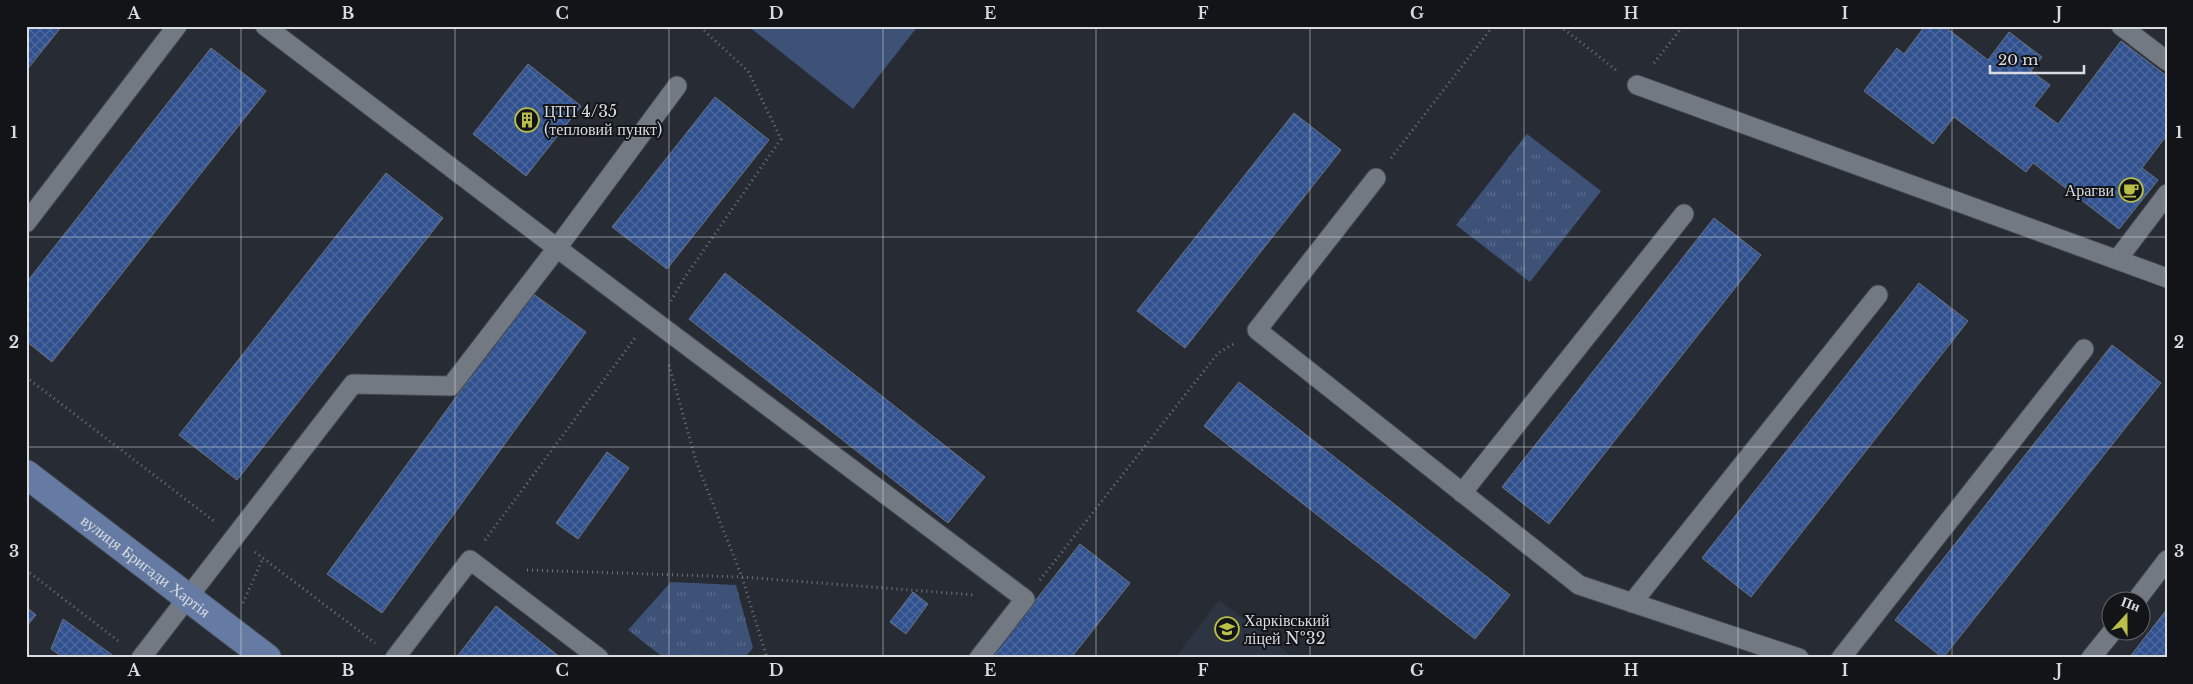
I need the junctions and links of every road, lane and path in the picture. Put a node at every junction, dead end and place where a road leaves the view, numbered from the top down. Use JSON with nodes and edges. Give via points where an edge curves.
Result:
{"nodes":[{"id":1,"x":177,"y":26,"type":"edge"},
{"id":2,"x":266,"y":26,"type":"edge"},
{"id":3,"x":699,"y":26,"type":"edge"},
{"id":4,"x":1493,"y":26,"type":"edge"},
{"id":5,"x":1560,"y":26,"type":"edge"},
{"id":6,"x":1683,"y":26,"type":"edge"},
{"id":7,"x":2121,"y":26,"type":"edge"},
{"id":8,"x":2167,"y":61,"type":"edge"},
{"id":9,"x":677,"y":86,"type":"dead end"},
{"id":10,"x":1637,"y":86,"type":"junction"},
{"id":11,"x":1376,"y":178,"type":"joint"},
{"id":12,"x":2167,"y":194,"type":"edge"},
{"id":13,"x":1684,"y":214,"type":"dead end"},
{"id":14,"x":26,"y":223,"type":"edge"},
{"id":15,"x":557,"y":248,"type":"junction"},
{"id":16,"x":2117,"y":260,"type":"junction"},
{"id":17,"x":2167,"y":278,"type":"edge"},
{"id":18,"x":1878,"y":295,"type":"dead end"},
{"id":19,"x":654,"y":320,"type":"junction"},
{"id":20,"x":1257,"y":330,"type":"junction"},
{"id":21,"x":2084,"y":349,"type":"dead end"},
{"id":22,"x":26,"y":377,"type":"edge"},
{"id":23,"x":26,"y":474,"type":"edge"},
{"id":24,"x":1462,"y":494,"type":"junction"},
{"id":25,"x":235,"y":538,"type":"junction"},
{"id":26,"x":470,"y":560,"type":"junction"},
{"id":27,"x":2167,"y":560,"type":"edge"},
{"id":28,"x":26,"y":570,"type":"edge"},
{"id":29,"x":537,"y":571,"type":"dead end"},
{"id":30,"x":742,"y":577,"type":"junction"},
{"id":31,"x":2143,"y":592,"type":"edge"},
{"id":32,"x":976,"y":595,"type":"dead end"},
{"id":33,"x":189,"y":598,"type":"junction"},
{"id":34,"x":1025,"y":599,"type":"junction"},
{"id":35,"x":1632,"y":603,"type":"junction"},
{"id":36,"x":2104,"y":642,"type":"edge"},
{"id":37,"x":126,"y":646,"type":"dead end"},
{"id":38,"x":379,"y":646,"type":"dead end"},
{"id":39,"x":141,"y":658,"type":"edge"},
{"id":40,"x":267,"y":658,"type":"edge"},
{"id":41,"x":395,"y":658,"type":"edge"},
{"id":42,"x":599,"y":658,"type":"edge"},
{"id":43,"x":767,"y":658,"type":"edge"},
{"id":44,"x":979,"y":658,"type":"edge"},
{"id":45,"x":1799,"y":658,"type":"edge"},
{"id":46,"x":1841,"y":658,"type":"edge"},
{"id":47,"x":2091,"y":658,"type":"edge"}],
"edges":[{"from":1,"to":14,"type":"lane"},
{"from":2,"to":15,"type":"lane"},
{"from":3,"to":19,"type":"path","via":[[748,70],[781,139]]},
{"from":4,"to":11,"type":"path"},
{"from":5,"to":10,"type":"path"},
{"from":6,"to":10,"type":"path"},
{"from":7,"to":8,"type":"lane"},
{"from":9,"to":15,"type":"lane"},
{"from":10,"to":16,"type":"lane"},
{"from":11,"to":20,"type":"lane"},
{"from":12,"to":16,"type":"lane"},
{"from":13,"to":24,"type":"lane"},
{"from":15,"to":19,"type":"lane"},
{"from":15,"to":25,"type":"lane","via":[[450,386],[353,384]]},
{"from":16,"to":17,"type":"lane"},
{"from":18,"to":35,"type":"lane"},
{"from":19,"to":26,"type":"path"},
{"from":19,"to":30,"type":"path","via":[[696,461]]},
{"from":19,"to":34,"type":"lane"},
{"from":20,"to":24,"type":"lane"},
{"from":20,"to":34,"type":"path","via":[[1218,353]]},
{"from":21,"to":46,"type":"lane"},
{"from":22,"to":25,"type":"path"},
{"from":23,"to":33,"type":"street","name":"вулиця Бригади Хартія"},
{"from":24,"to":35,"type":"lane","via":[[1579,586]]},
{"from":25,"to":33,"type":"lane"},
{"from":25,"to":38,"type":"path"},
{"from":26,"to":41,"type":"lane"},
{"from":26,"to":42,"type":"lane"},
{"from":27,"to":31,"type":"lane"},
{"from":28,"to":37,"type":"path"},
{"from":29,"to":30,"type":"path"},
{"from":30,"to":32,"type":"path"},
{"from":30,"to":43,"type":"path"},
{"from":33,"to":39,"type":"lane"},
{"from":33,"to":40,"type":"street","name":"вулиця Бригади Хартія"},
{"from":34,"to":44,"type":"lane"},
{"from":35,"to":45,"type":"lane"},
{"from":36,"to":47,"type":"lane"}]}
